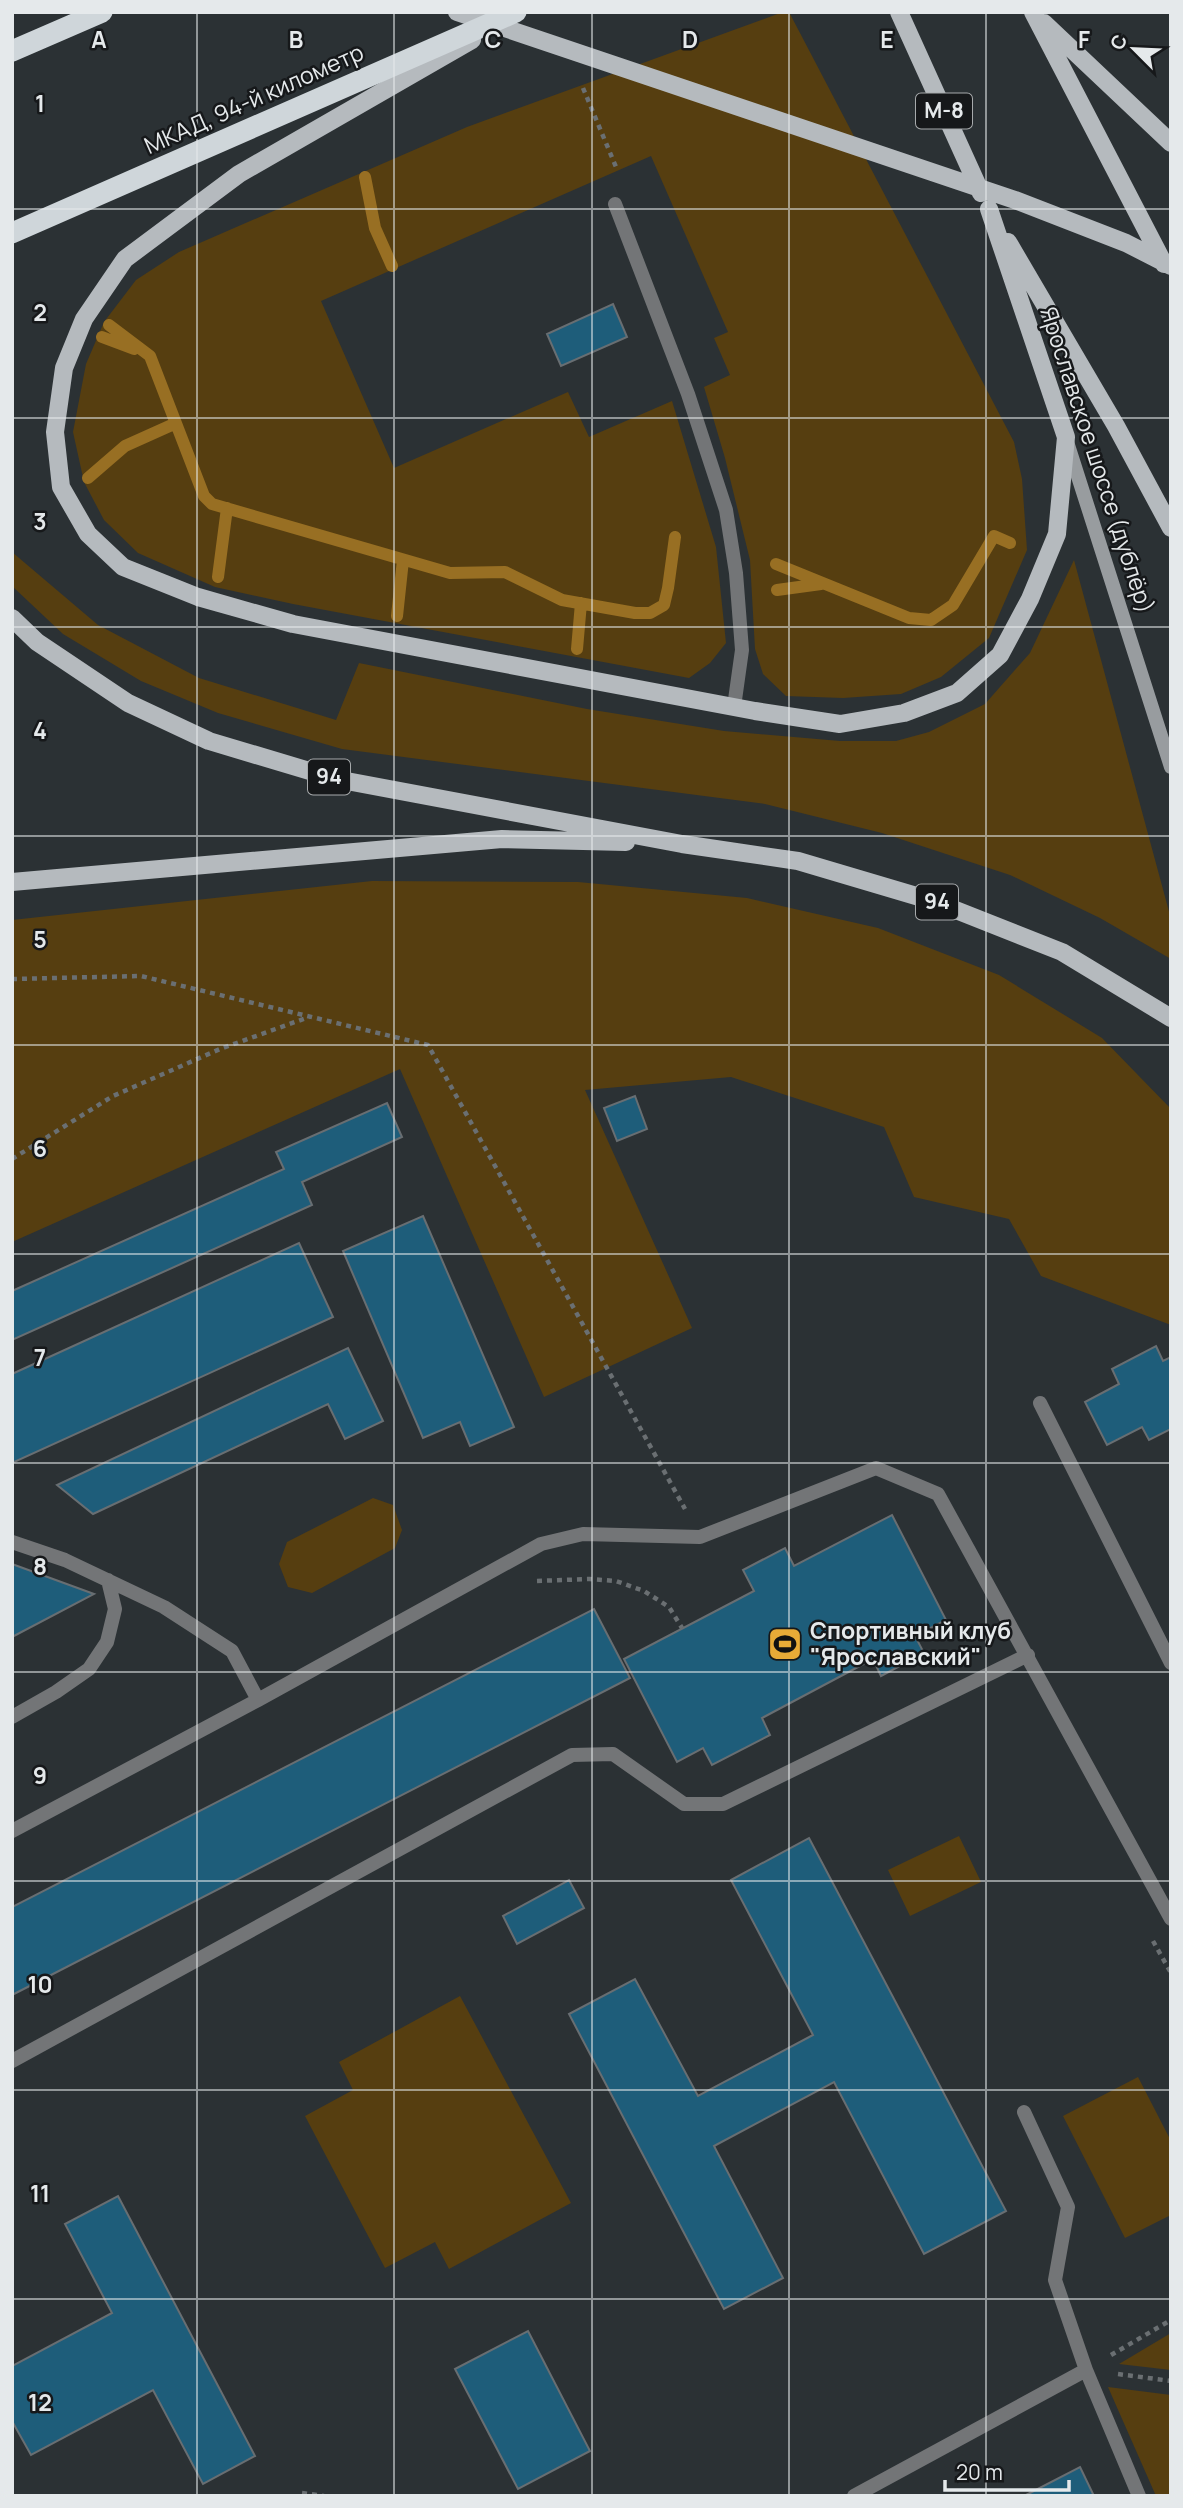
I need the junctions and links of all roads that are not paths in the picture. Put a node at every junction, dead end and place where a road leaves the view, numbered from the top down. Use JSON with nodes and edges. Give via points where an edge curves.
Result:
{"nodes":[{"id":1,"x":102,"y":12,"type":"edge"},
{"id":2,"x":457,"y":12,"type":"edge"},
{"id":3,"x":518,"y":12,"type":"edge"},
{"id":4,"x":899,"y":12,"type":"edge"},
{"id":5,"x":1033,"y":12,"type":"edge"},
{"id":6,"x":12,"y":51,"type":"edge"},
{"id":7,"x":1171,"y":144,"type":"edge"},
{"id":8,"x":615,"y":204,"type":"dead end"},
{"id":9,"x":989,"y":209,"type":"junction"},
{"id":10,"x":12,"y":233,"type":"edge"},
{"id":11,"x":1171,"y":265,"type":"edge"},
{"id":12,"x":1171,"y":277,"type":"edge"},
{"id":13,"x":1066,"y":437,"type":"junction"},
{"id":14,"x":1171,"y":528,"type":"edge"},
{"id":15,"x":12,"y":618,"type":"edge"},
{"id":16,"x":734,"y":707,"type":"junction"},
{"id":17,"x":1171,"y":767,"type":"edge"},
{"id":18,"x":682,"y":844,"type":"junction"},
{"id":19,"x":12,"y":882,"type":"edge"},
{"id":20,"x":1171,"y":1018,"type":"edge"},
{"id":21,"x":1040,"y":1403,"type":"dead end"},
{"id":22,"x":12,"y":1542,"type":"edge"},
{"id":23,"x":108,"y":1580,"type":"junction"},
{"id":24,"x":1028,"y":1655,"type":"junction"},
{"id":25,"x":1171,"y":1663,"type":"edge"},
{"id":26,"x":258,"y":1700,"type":"junction"},
{"id":27,"x":12,"y":1717,"type":"edge"},
{"id":28,"x":12,"y":1831,"type":"edge"},
{"id":29,"x":1171,"y":1919,"type":"edge"},
{"id":30,"x":12,"y":2061,"type":"edge"},
{"id":31,"x":1024,"y":2112,"type":"dead end"},
{"id":32,"x":1086,"y":2370,"type":"junction"},
{"id":33,"x":854,"y":2496,"type":"edge"},
{"id":34,"x":1139,"y":2496,"type":"edge"}],
"edges":[{"from":1,"to":6,"type":"highway"},
{"from":2,"to":11,"type":"main road","via":[[1015,200]]},
{"from":3,"to":10,"type":"highway","name":"МКАД, 94-й километр"},
{"from":3,"to":16,"type":"main road","via":[[239,174],[125,259],[84,319],[64,368],[55,432],[61,486],[88,534],[123,567],[198,597],[293,624]]},
{"from":4,"to":9,"type":"main road","number":"М-8"},
{"from":5,"to":7,"type":"main road"},
{"from":5,"to":12,"type":"main road"},
{"from":8,"to":16,"type":"lane","via":[[688,394],[726,510],[742,650]]},
{"from":9,"to":13,"type":"main road","name":"Ярославское шоссе (дублёр)"},
{"from":9,"to":14,"type":"main road"},
{"from":13,"to":16,"type":"main road","via":[[1057,534],[1030,599],[1000,656],[957,693],[904,713],[840,724]]},
{"from":13,"to":17,"type":"street","name":"Ярославское шоссе (дублёр)"},
{"from":15,"to":18,"type":"main road","number":"94","via":[[37,642],[128,703],[209,741],[335,779]]},
{"from":18,"to":19,"type":"main road","number":"94","via":[[502,839]]},
{"from":18,"to":20,"type":"main road","number":"94","via":[[799,861],[933,901],[1062,952]]},
{"from":21,"to":25,"type":"lane"},
{"from":22,"to":23,"type":"lane"},
{"from":23,"to":26,"type":"lane","via":[[164,1607],[232,1651]]},
{"from":23,"to":27,"type":"lane","via":[[115,1609],[107,1642],[89,1669]]},
{"from":24,"to":26,"type":"lane","via":[[938,1494],[876,1468],[700,1537],[583,1534],[541,1544]]},
{"from":24,"to":29,"type":"lane"},
{"from":24,"to":30,"type":"lane","via":[[723,1804],[684,1804],[613,1754],[572,1755]]},
{"from":26,"to":28,"type":"lane"},
{"from":31,"to":32,"type":"lane","via":[[1068,2207],[1055,2280]]},
{"from":32,"to":33,"type":"lane"},
{"from":32,"to":34,"type":"lane"}]}
